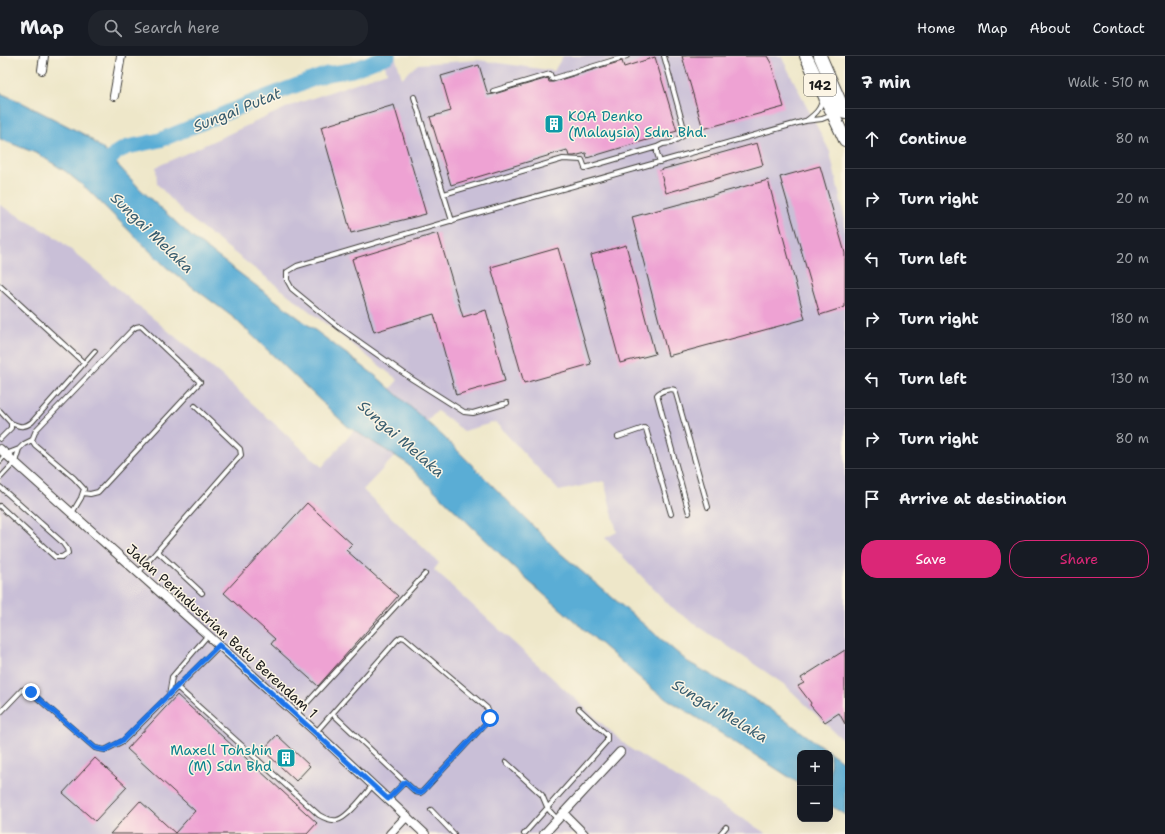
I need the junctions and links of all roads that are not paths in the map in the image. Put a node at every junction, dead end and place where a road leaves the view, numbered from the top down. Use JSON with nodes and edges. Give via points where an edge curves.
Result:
{"nodes":[{"id":1,"x":44,"y":56,"type":"edge"},
{"id":2,"x":121,"y":56,"type":"edge"},
{"id":3,"x":627,"y":56,"type":"edge"},
{"id":4,"x":664,"y":56,"type":"edge"},
{"id":5,"x":806,"y":56,"type":"edge"},
{"id":6,"x":820,"y":56,"type":"edge"},
{"id":7,"x":42,"y":70,"type":"dead end"},
{"id":8,"x":822,"y":89,"type":"junction"},
{"id":9,"x":493,"y":91,"type":"dead end"},
{"id":10,"x":114,"y":96,"type":"dead end"},
{"id":11,"x":414,"y":97,"type":"dead end"},
{"id":12,"x":841,"y":112,"type":"edge"},
{"id":13,"x":806,"y":121,"type":"junction"},
{"id":14,"x":845,"y":140,"type":"edge"},
{"id":15,"x":657,"y":147,"type":"junction"},
{"id":16,"x":660,"y":162,"type":"junction"},
{"id":17,"x":444,"y":194,"type":"junction"},
{"id":18,"x":452,"y":221,"type":"junction"},
{"id":19,"x":0,"y":286,"type":"edge"},
{"id":20,"x":95,"y":351,"type":"dead end"},
{"id":21,"x":84,"y":363,"type":"junction"},
{"id":22,"x":507,"y":403,"type":"dead end"},
{"id":23,"x":195,"y":406,"type":"dead end"},
{"id":24,"x":0,"y":411,"type":"edge"},
{"id":25,"x":11,"y":423,"type":"junction"},
{"id":26,"x":618,"y":437,"type":"dead end"},
{"id":27,"x":0,"y":440,"type":"edge"},
{"id":28,"x":32,"y":440,"type":"junction"},
{"id":29,"x":19,"y":449,"type":"junction"},
{"id":30,"x":3,"y":451,"type":"edge"},
{"id":31,"x":0,"y":461,"type":"edge"},
{"id":32,"x":15,"y":462,"type":"junction"},
{"id":33,"x":0,"y":478,"type":"edge"},
{"id":34,"x":0,"y":487,"type":"edge"},
{"id":35,"x":83,"y":493,"type":"junction"},
{"id":36,"x":0,"y":506,"type":"edge"},
{"id":37,"x":708,"y":507,"type":"dead end"},
{"id":38,"x":72,"y":513,"type":"junction"},
{"id":39,"x":689,"y":513,"type":"dead end"},
{"id":40,"x":671,"y":514,"type":"dead end"},
{"id":41,"x":157,"y":550,"type":"junction"},
{"id":42,"x":138,"y":573,"type":"junction"},
{"id":43,"x":426,"y":574,"type":"dead end"},
{"id":44,"x":202,"y":593,"type":"dead end"},
{"id":45,"x":208,"y":635,"type":"junction"},
{"id":46,"x":219,"y":645,"type":"junction"},
{"id":47,"x":178,"y":688,"type":"junction"},
{"id":48,"x":169,"y":697,"type":"junction"},
{"id":49,"x":579,"y":709,"type":"dead end"},
{"id":50,"x":0,"y":713,"type":"edge"},
{"id":51,"x":333,"y":714,"type":"junction"},
{"id":52,"x":296,"y":715,"type":"junction"},
{"id":53,"x":316,"y":732,"type":"junction"},
{"id":54,"x":620,"y":752,"type":"dead end"},
{"id":55,"x":506,"y":762,"type":"dead end"},
{"id":56,"x":405,"y":782,"type":"junction"},
{"id":57,"x":373,"y":785,"type":"junction"},
{"id":58,"x":388,"y":799,"type":"junction"},
{"id":59,"x":548,"y":809,"type":"junction"},
{"id":60,"x":431,"y":810,"type":"dead end"},
{"id":61,"x":407,"y":816,"type":"junction"},
{"id":62,"x":561,"y":816,"type":"junction"},
{"id":63,"x":726,"y":827,"type":"dead end"},
{"id":64,"x":390,"y":834,"type":"edge"},
{"id":65,"x":425,"y":834,"type":"edge"},
{"id":66,"x":454,"y":834,"type":"edge"},
{"id":67,"x":524,"y":834,"type":"edge"},
{"id":68,"x":544,"y":834,"type":"edge"},
{"id":69,"x":584,"y":834,"type":"edge"},
{"id":70,"x":720,"y":834,"type":"edge"}],
"edges":[{"from":1,"to":7,"type":"street"},
{"from":2,"to":10,"type":"street"},
{"from":3,"to":9,"type":"lane","via":[[552,79],[550,74]]},
{"from":4,"to":15,"type":"lane","via":[[685,132],[671,143]]},
{"from":5,"to":8,"type":"main road","number":"142"},
{"from":6,"to":12,"type":"main road","number":"142"},
{"from":8,"to":12,"type":"main road","number":"142"},
{"from":8,"to":13,"type":"lane","via":[[820,108]]},
{"from":11,"to":17,"type":"lane"},
{"from":12,"to":13,"type":"lane","via":[[822,119]]},
{"from":12,"to":14,"type":"main road","number":"142"},
{"from":13,"to":16,"type":"lane"},
{"from":15,"to":16,"type":"lane"},
{"from":15,"to":17,"type":"lane","via":[[585,168],[582,160],[563,159]]},
{"from":16,"to":18,"type":"lane"},
{"from":17,"to":18,"type":"lane"},
{"from":18,"to":22,"type":"lane","via":[[297,266],[287,272],[287,280],[292,290],[337,326],[464,412],[473,413]]},
{"from":19,"to":21,"type":"lane"},
{"from":20,"to":21,"type":"lane"},
{"from":21,"to":25,"type":"lane","via":[[32,422],[21,427]]},
{"from":23,"to":41,"type":"lane","via":[[240,450],[241,455]]},
{"from":24,"to":25,"type":"lane"},
{"from":25,"to":27,"type":"lane","via":[[11,428]]},
{"from":26,"to":40,"type":"lane","via":[[646,429]]},
{"from":28,"to":29,"type":"lane"},
{"from":28,"to":35,"type":"lane","via":[[74,478],[84,489]]},
{"from":28,"to":35,"type":"lane","via":[[36,430],[136,327],[144,328],[199,380],[198,385],[98,492]]},
{"from":29,"to":30,"type":"lane"},
{"from":29,"to":32,"type":"lane"},
{"from":30,"to":31,"type":"lane"},
{"from":30,"to":32,"type":"street","name":"Jalan Perindustrian Batu Berendam 1"},
{"from":32,"to":33,"type":"lane"},
{"from":32,"to":38,"type":"street","name":"Jalan Perindustrian Batu Berendam 1"},
{"from":34,"to":36,"type":"lane","via":[[62,542],[68,553],[62,557],[55,557]]},
{"from":35,"to":38,"type":"lane"},
{"from":37,"to":39,"type":"lane","via":[[675,390],[658,393]]},
{"from":38,"to":42,"type":"street","name":"Jalan Perindustrian Batu Berendam 1"},
{"from":41,"to":42,"type":"lane"},
{"from":41,"to":44,"type":"lane"},
{"from":42,"to":45,"type":"street","name":"Jalan Perindustrian Batu Berendam 1"},
{"from":43,"to":52,"type":"lane"},
{"from":45,"to":46,"type":"street","name":"Jalan Perindustrian Batu Berendam 1"},
{"from":45,"to":48,"type":"lane","via":[[172,677]]},
{"from":46,"to":47,"type":"lane"},
{"from":46,"to":52,"type":"street","name":"Jalan Perindustrian Batu Berendam 1"},
{"from":47,"to":48,"type":"lane"},
{"from":47,"to":57,"type":"lane","via":[[324,818],[337,820],[344,817]]},
{"from":48,"to":50,"type":"lane","via":[[123,740],[105,750],[95,748],[27,689],[22,690]]},
{"from":49,"to":59,"type":"lane","via":[[607,735],[607,742]]},
{"from":51,"to":53,"type":"lane"},
{"from":51,"to":56,"type":"lane"},
{"from":51,"to":56,"type":"lane","via":[[401,637],[406,638],[487,708],[490,718],[487,722],[423,791],[416,792]]},
{"from":52,"to":53,"type":"street","name":"Jalan Perindustrian Batu Berendam 1"},
{"from":53,"to":57,"type":"street","name":"Jalan Perindustrian Batu Berendam 1"},
{"from":54,"to":62,"type":"street"},
{"from":55,"to":59,"type":"lane","via":[[542,795]]},
{"from":56,"to":58,"type":"lane"},
{"from":57,"to":58,"type":"street","name":"Jalan Perindustrian Batu Berendam 1"},
{"from":58,"to":61,"type":"street","name":"Jalan Perindustrian Batu Berendam 1"},
{"from":59,"to":62,"type":"lane"},
{"from":59,"to":67,"type":"lane"},
{"from":60,"to":66,"type":"lane"},
{"from":61,"to":64,"type":"street"},
{"from":61,"to":65,"type":"street","name":"Jalan Perindustrian Batu Berendam 1"},
{"from":62,"to":68,"type":"street"},
{"from":62,"to":69,"type":"street"},
{"from":63,"to":70,"type":"lane"}]}
